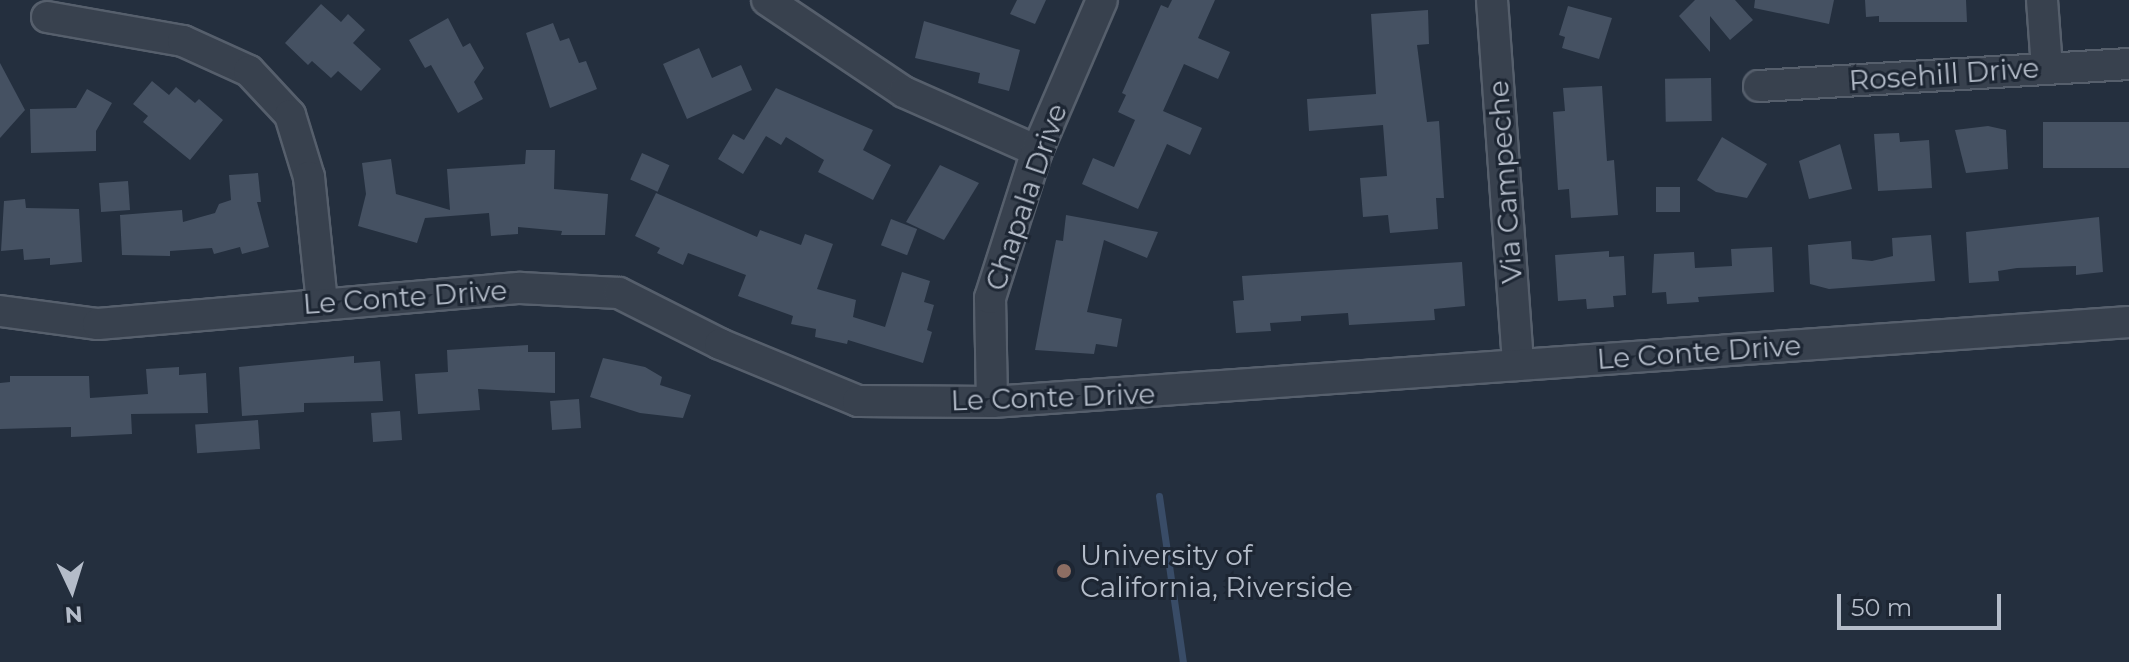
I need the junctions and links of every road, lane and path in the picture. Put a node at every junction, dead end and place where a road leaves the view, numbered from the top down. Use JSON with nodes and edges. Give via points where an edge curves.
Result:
{"nodes":[{"id":1,"x":767,"y":0,"type":"edge"},
{"id":2,"x":1102,"y":0,"type":"edge"},
{"id":3,"x":1492,"y":0,"type":"edge"},
{"id":4,"x":2042,"y":0,"type":"edge"},
{"id":5,"x":47,"y":17,"type":"dead end"},
{"id":6,"x":2129,"y":64,"type":"edge"},
{"id":7,"x":2047,"y":68,"type":"junction"},
{"id":8,"x":1759,"y":86,"type":"dead end"},
{"id":9,"x":1037,"y":151,"type":"junction"},
{"id":10,"x":322,"y":303,"type":"junction"},
{"id":11,"x":0,"y":311,"type":"edge"},
{"id":12,"x":2129,"y":322,"type":"edge"},
{"id":13,"x":1518,"y":365,"type":"junction"},
{"id":14,"x":992,"y":402,"type":"junction"}],
"edges":[{"from":1,"to":9,"type":"street","via":[[904,92]]},
{"from":2,"to":9,"type":"street","name":"Chapala Drive"},
{"from":3,"to":13,"type":"street","name":"Via Campeche"},
{"from":4,"to":7,"type":"street"},
{"from":5,"to":10,"type":"street","via":[[183,41],[249,71],[290,115],[309,177]]},
{"from":6,"to":7,"type":"street","name":"Rosehill Drive"},
{"from":7,"to":8,"type":"street","name":"Rosehill Drive"},
{"from":9,"to":14,"type":"street","name":"Chapala Drive","via":[[990,298]]},
{"from":10,"to":11,"type":"street","name":"Le Conte Drive","via":[[98,324]]},
{"from":10,"to":14,"type":"street","name":"Le Conte Drive","via":[[520,288],[619,293],[720,344],[858,401]]},
{"from":12,"to":13,"type":"street","name":"Le Conte Drive"},
{"from":13,"to":14,"type":"street","name":"Le Conte Drive"}]}
